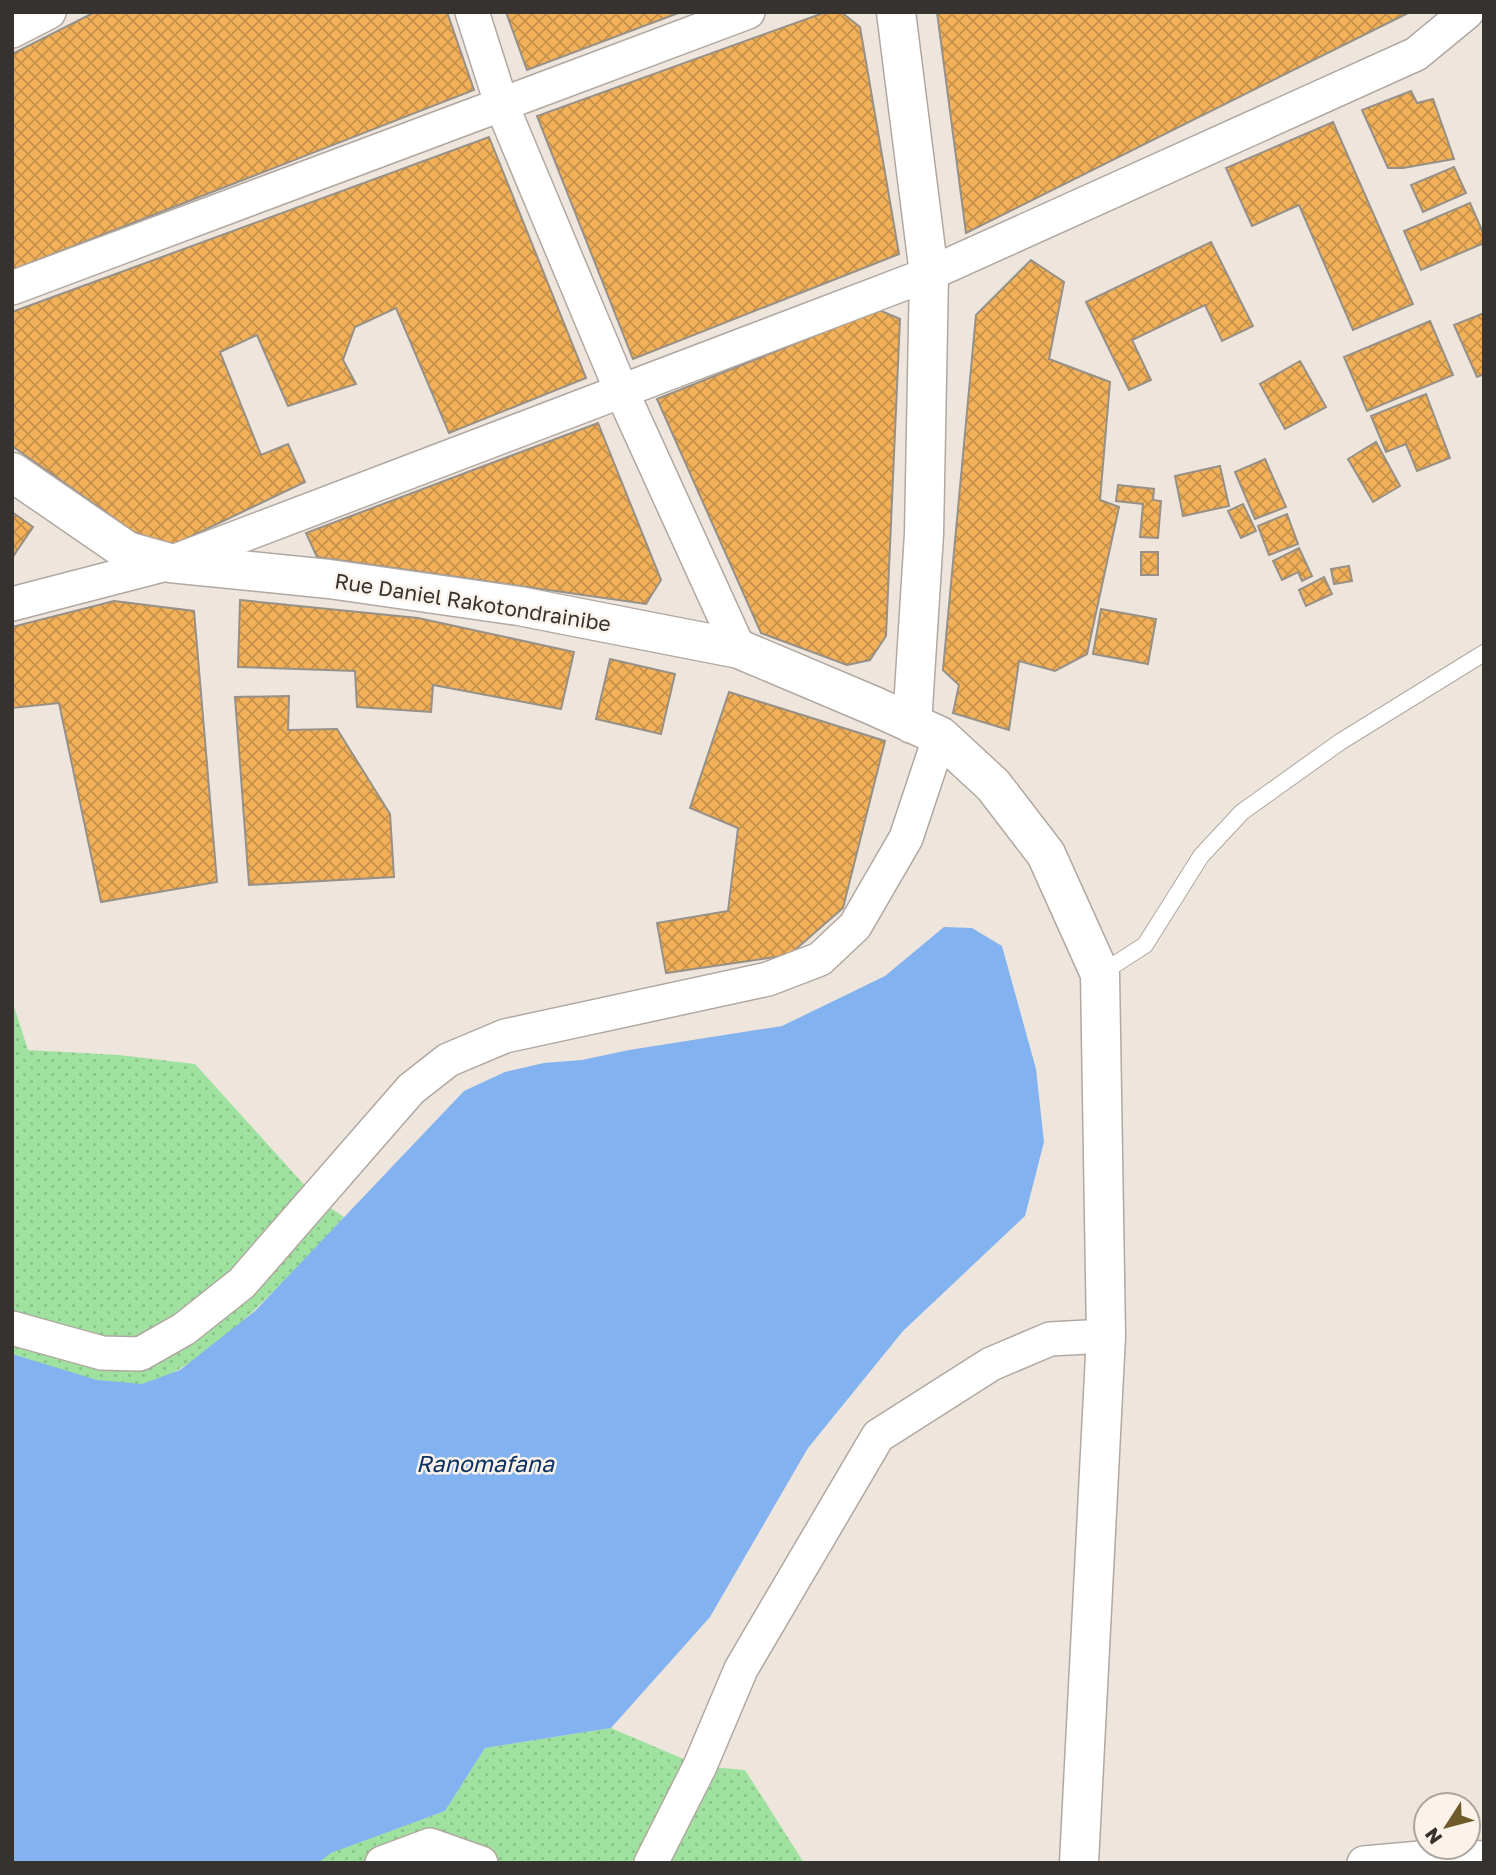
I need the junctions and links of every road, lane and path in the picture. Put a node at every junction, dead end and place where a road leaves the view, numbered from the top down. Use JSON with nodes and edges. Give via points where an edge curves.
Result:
{"nodes":[{"id":1,"x":49,"y":12,"type":"edge"},
{"id":2,"x":472,"y":12,"type":"edge"},
{"id":3,"x":748,"y":12,"type":"edge"},
{"id":4,"x":896,"y":12,"type":"edge"},
{"id":5,"x":1466,"y":12,"type":"edge"},
{"id":6,"x":12,"y":31,"type":"edge"},
{"id":7,"x":502,"y":106,"type":"junction"},
{"id":8,"x":929,"y":274,"type":"junction"},
{"id":9,"x":12,"y":288,"type":"edge"},
{"id":10,"x":621,"y":390,"type":"junction"},
{"id":11,"x":12,"y":472,"type":"edge"},
{"id":12,"x":170,"y":563,"type":"junction"},
{"id":13,"x":12,"y":604,"type":"edge"},
{"id":14,"x":739,"y":649,"type":"junction"},
{"id":15,"x":1484,"y":653,"type":"edge"},
{"id":16,"x":926,"y":730,"type":"junction"},
{"id":17,"x":1100,"y":974,"type":"junction"},
{"id":18,"x":12,"y":1328,"type":"edge"},
{"id":19,"x":1105,"y":1336,"type":"junction"},
{"id":20,"x":1484,"y":1858,"type":"edge"},
{"id":21,"x":382,"y":1863,"type":"edge"},
{"id":22,"x":481,"y":1863,"type":"edge"},
{"id":23,"x":651,"y":1863,"type":"edge"},
{"id":24,"x":1079,"y":1863,"type":"edge"},
{"id":25,"x":1364,"y":1863,"type":"edge"}],
"edges":[{"from":1,"to":6,"type":"street"},
{"from":2,"to":7,"type":"street"},
{"from":3,"to":7,"type":"street"},
{"from":4,"to":8,"type":"street"},
{"from":5,"to":8,"type":"street","via":[[1416,54]]},
{"from":7,"to":9,"type":"street"},
{"from":7,"to":10,"type":"street"},
{"from":8,"to":10,"type":"street"},
{"from":8,"to":16,"type":"street"},
{"from":10,"to":12,"type":"street"},
{"from":10,"to":14,"type":"street"},
{"from":11,"to":12,"type":"street","name":"Rue Daniel Rakotondrainibe","via":[[127,551]]},
{"from":12,"to":13,"type":"street"},
{"from":12,"to":14,"type":"street","name":"Rue Daniel Rakotondrainibe","via":[[329,579],[519,606]]},
{"from":14,"to":16,"type":"street","name":"Rue Daniel Rakotondrainibe"},
{"from":15,"to":17,"type":"lane","via":[[1339,743],[1242,812],[1201,856],[1145,945]]},
{"from":16,"to":17,"type":"street","name":"Rue Daniel Rakotondrainibe","via":[[993,785],[1046,853]]},
{"from":16,"to":18,"type":"street","via":[[906,838],[855,926],[820,959],[768,979],[505,1036],[448,1060],[411,1089],[242,1283],[184,1329],[140,1354],[102,1353]]},
{"from":17,"to":19,"type":"street"},
{"from":19,"to":23,"type":"street","via":[[1050,1339],[991,1364],[878,1436],[741,1669],[700,1766]]},
{"from":19,"to":24,"type":"street"},
{"from":20,"to":25,"type":"street","via":[[1443,1856]]},
{"from":21,"to":22,"type":"street","via":[[430,1845]]}]}
